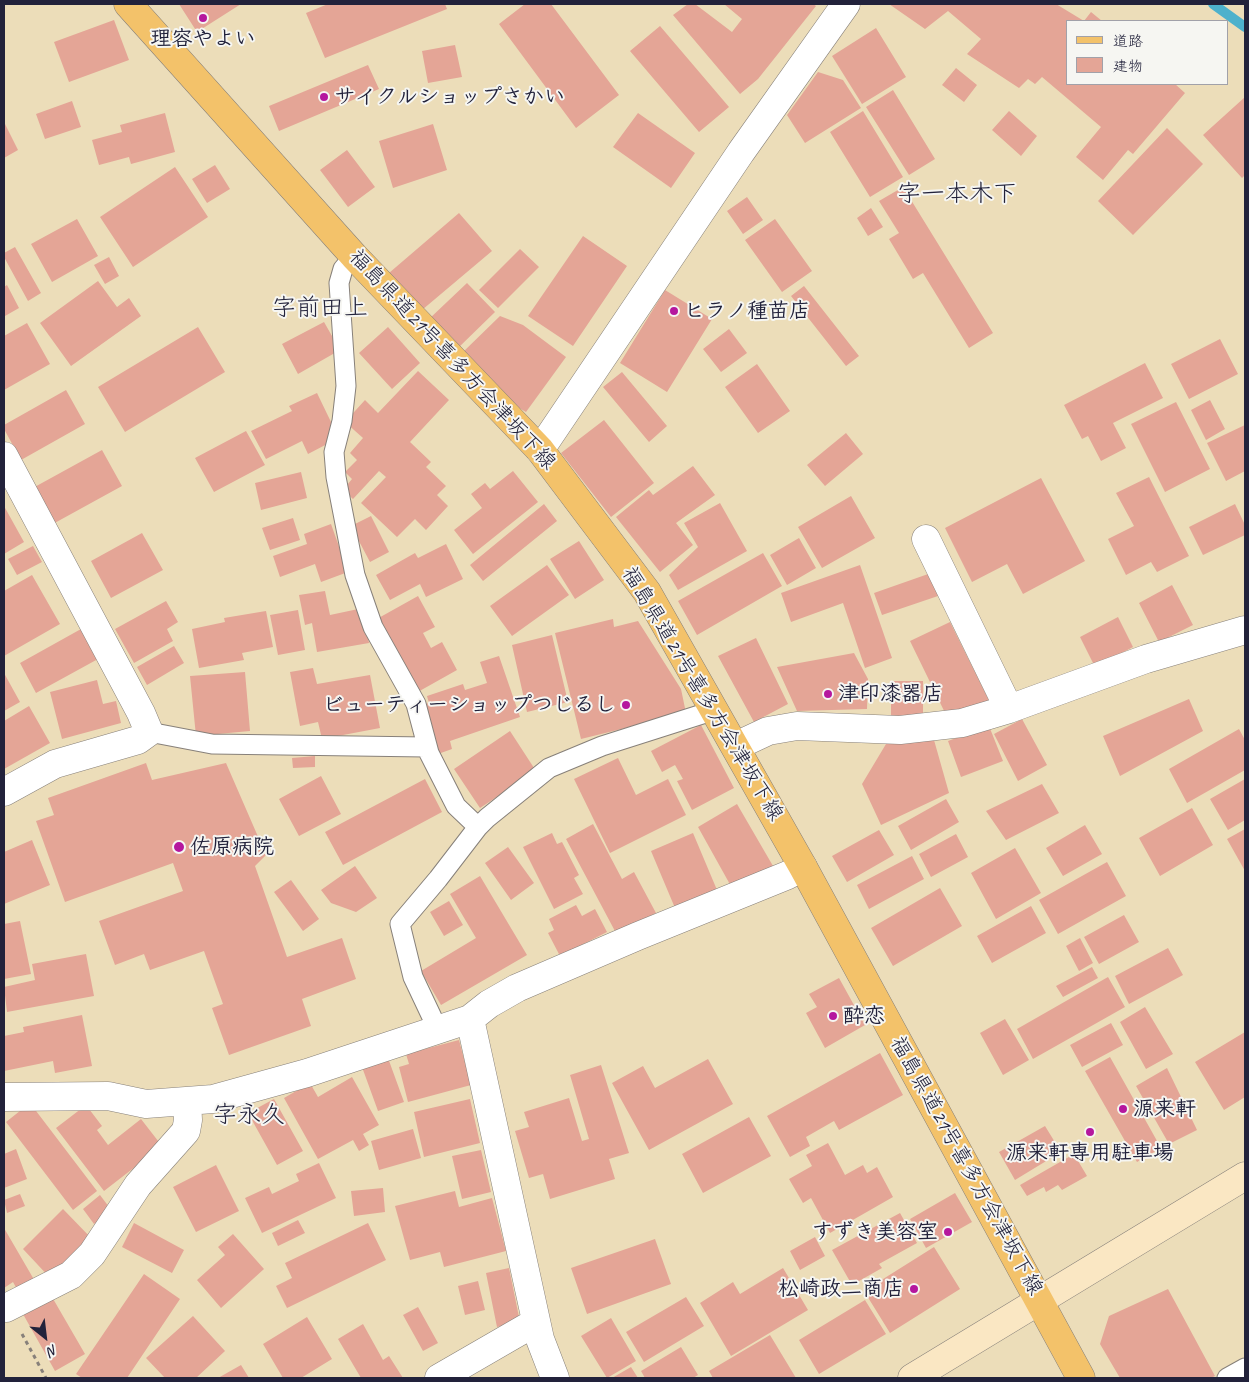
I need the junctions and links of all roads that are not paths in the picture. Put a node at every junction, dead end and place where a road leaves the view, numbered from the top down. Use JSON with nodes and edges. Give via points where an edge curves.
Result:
{"nodes":[{"id":1,"x":128,"y":4,"type":"edge"},
{"id":2,"x":846,"y":4,"type":"edge"},
{"id":3,"x":354,"y":256,"type":"junction"},
{"id":4,"x":540,"y":450,"type":"junction"},
{"id":5,"x":4,"y":456,"type":"edge"},
{"id":6,"x":926,"y":539,"type":"dead end"},
{"id":7,"x":1245,"y":630,"type":"edge"},
{"id":8,"x":1008,"y":709,"type":"junction"},
{"id":9,"x":715,"y":710,"type":"junction"},
{"id":10,"x":149,"y":732,"type":"junction"},
{"id":11,"x":736,"y":746,"type":"junction"},
{"id":12,"x":426,"y":747,"type":"junction"},
{"id":13,"x":4,"y":792,"type":"edge"},
{"id":14,"x":478,"y":827,"type":"junction"},
{"id":15,"x":803,"y":867,"type":"junction"},
{"id":16,"x":470,"y":1019,"type":"junction"},
{"id":17,"x":438,"y":1030,"type":"junction"},
{"id":18,"x":4,"y":1097,"type":"edge"},
{"id":19,"x":187,"y":1101,"type":"junction"},
{"id":20,"x":1245,"y":1176,"type":"edge"},
{"id":21,"x":1039,"y":1302,"type":"junction"},
{"id":22,"x":6,"y":1308,"type":"road end"},
{"id":23,"x":536,"y":1322,"type":"junction"},
{"id":24,"x":1245,"y":1368,"type":"edge"},
{"id":25,"x":439,"y":1378,"type":"edge"},
{"id":26,"x":555,"y":1378,"type":"edge"},
{"id":27,"x":912,"y":1378,"type":"edge"},
{"id":28,"x":1081,"y":1378,"type":"edge"},
{"id":29,"x":1228,"y":1378,"type":"edge"}],
"edges":[{"from":1,"to":3,"type":"main road","name":"福島県道21号喜多方会津坂下線"},
{"from":2,"to":4,"type":"street","via":[[741,152]]},
{"from":3,"to":4,"type":"main road","name":"福島県道21号喜多方会津坂下線"},
{"from":3,"to":12,"type":"lane","via":[[343,269],[339,284],[346,386],[334,452],[336,477],[355,575],[373,627],[416,704]]},
{"from":4,"to":9,"type":"main road","name":"福島県道21号喜多方会津坂下線","via":[[647,592]]},
{"from":5,"to":10,"type":"street"},
{"from":6,"to":8,"type":"street"},
{"from":7,"to":8,"type":"street","via":[[1146,659]]},
{"from":8,"to":11,"type":"street","via":[[962,723],[900,730],[797,726],[768,731]]},
{"from":9,"to":11,"type":"main road","name":"福島県道21号喜多方会津坂下線"},
{"from":9,"to":14,"type":"lane","via":[[602,746],[548,768]]},
{"from":10,"to":12,"type":"lane","via":[[212,744]]},
{"from":10,"to":13,"type":"street","via":[[138,740],[55,764]]},
{"from":11,"to":15,"type":"main road","name":"福島県道21号喜多方会津坂下線"},
{"from":12,"to":14,"type":"lane","via":[[456,806]]},
{"from":14,"to":17,"type":"lane","via":[[400,924],[413,977]]},
{"from":15,"to":16,"type":"street","via":[[517,988]]},
{"from":15,"to":21,"type":"main road","name":"福島県道21号喜多方会津坂下線"},
{"from":16,"to":17,"type":"street"},
{"from":16,"to":23,"type":"street"},
{"from":17,"to":19,"type":"street","via":[[307,1073],[213,1099]]},
{"from":18,"to":19,"type":"street","via":[[108,1096],[146,1104]]},
{"from":19,"to":22,"type":"street","via":[[186,1131],[138,1184],[92,1254],[72,1275]]},
{"from":20,"to":21,"type":"main road"},
{"from":21,"to":27,"type":"main road"},
{"from":21,"to":28,"type":"main road","name":"福島県道21号喜多方会津坂下線"},
{"from":23,"to":25,"type":"street"},
{"from":23,"to":26,"type":"street"},
{"from":24,"to":29,"type":"lane"}]}
